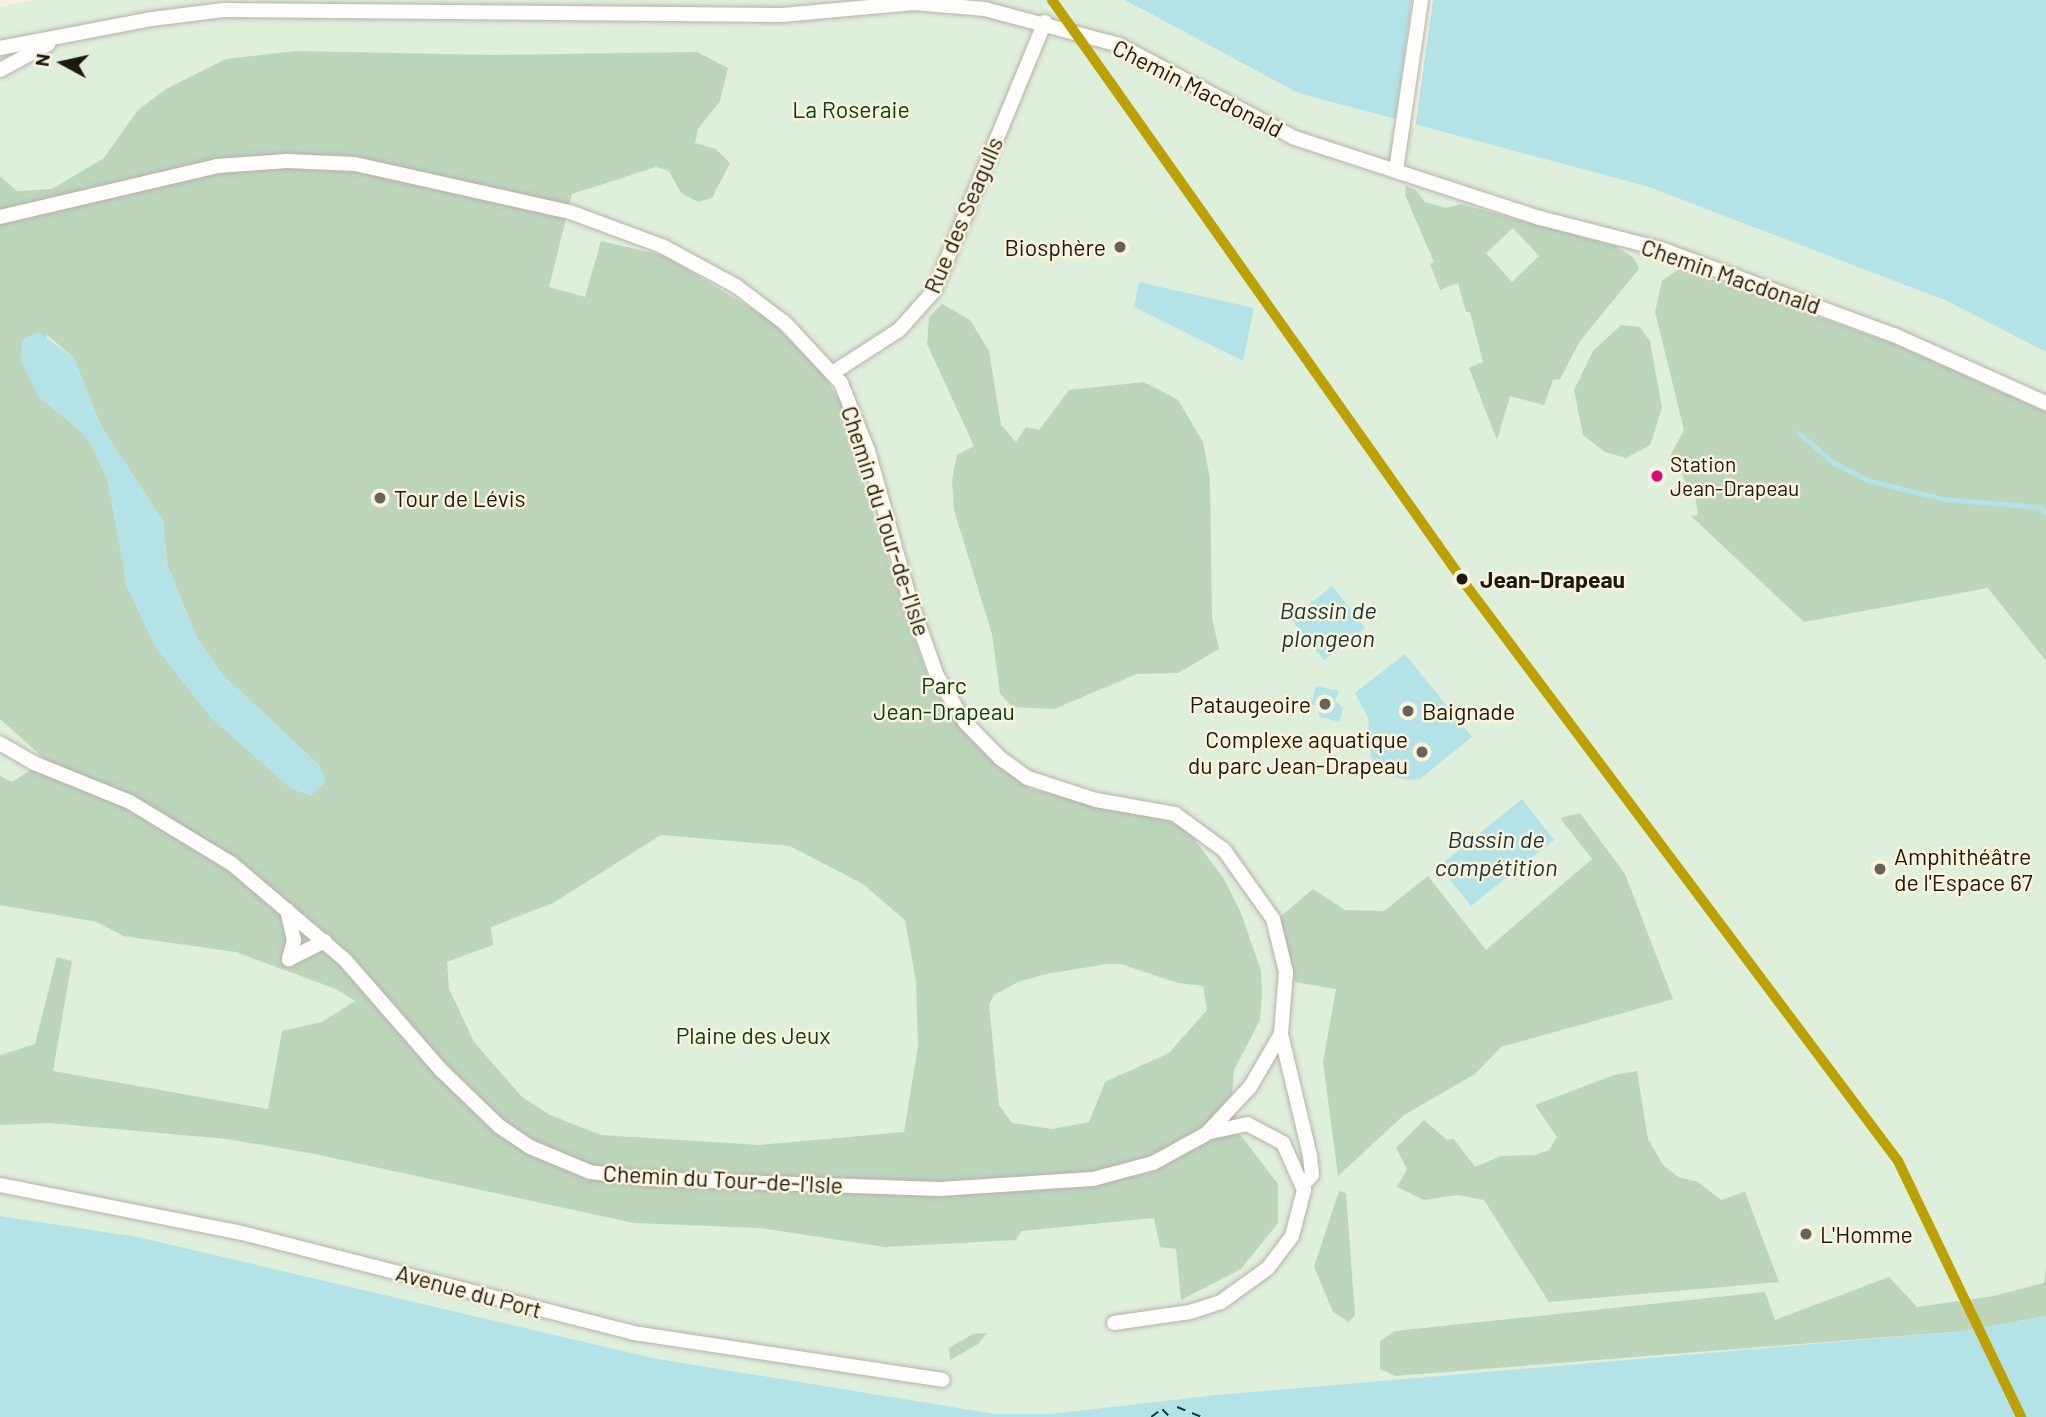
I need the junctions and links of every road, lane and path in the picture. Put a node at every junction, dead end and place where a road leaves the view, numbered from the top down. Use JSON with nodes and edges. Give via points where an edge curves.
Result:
{"nodes":[{"id":1,"x":1421,"y":0,"type":"edge"},
{"id":2,"x":1045,"y":22,"type":"junction"},
{"id":3,"x":59,"y":38,"type":"junction"},
{"id":4,"x":0,"y":48,"type":"edge"},
{"id":5,"x":0,"y":70,"type":"edge"},
{"id":6,"x":1396,"y":170,"type":"junction"},
{"id":7,"x":0,"y":217,"type":"edge"},
{"id":8,"x":834,"y":372,"type":"junction"},
{"id":9,"x":2046,"y":403,"type":"edge"},
{"id":10,"x":0,"y":743,"type":"edge"},
{"id":11,"x":286,"y":908,"type":"junction"},
{"id":12,"x":325,"y":941,"type":"junction"},
{"id":13,"x":1281,"y":1034,"type":"junction"},
{"id":14,"x":1206,"y":1134,"type":"junction"},
{"id":15,"x":0,"y":1185,"type":"edge"},
{"id":16,"x":1303,"y":1185,"type":"junction"},
{"id":17,"x":1114,"y":1323,"type":"dead end"},
{"id":18,"x":942,"y":1380,"type":"dead end"}],
"edges":[{"from":1,"to":6,"type":"street"},
{"from":2,"to":3,"type":"street","name":"Chemin Macdonald","via":[[985,9],[923,3],[782,15],[223,10]]},
{"from":2,"to":6,"type":"street","name":"Chemin Macdonald","via":[[1140,54],[1275,130]]},
{"from":2,"to":8,"type":"street","name":"Rue des Seagulls","via":[[934,291],[898,330]]},
{"from":3,"to":4,"type":"street","name":"Chemin Macdonald"},
{"from":3,"to":5,"type":"street","name":"Chemin Macdonald"},
{"from":6,"to":9,"type":"street","name":"Chemin Macdonald","via":[[1539,218],[1661,249],[1894,335]]},
{"from":7,"to":8,"type":"street","name":"Chemin du Tour-de-l'Isle","via":[[217,166],[317,161],[397,171],[570,212],[662,246],[759,302]]},
{"from":8,"to":13,"type":"street","name":"Chemin du Tour-de-l'Isle","via":[[868,451],[909,597],[937,676],[965,722],[1028,778],[1060,792],[1175,814],[1224,850],[1273,919],[1286,972]]},
{"from":10,"to":11,"type":"street","name":"Chemin du Tour-de-l'Isle","via":[[169,824],[232,864]]},
{"from":11,"to":12,"type":"street","name":"Chemin du Tour-de-l'Isle"},
{"from":11,"to":12,"type":"street","via":[[293,924],[289,959]]},
{"from":12,"to":14,"type":"street","name":"Chemin du Tour-de-l'Isle","via":[[440,1070],[500,1127],[530,1147],[590,1172],[740,1183],[1003,1188],[1125,1172],[1160,1160]]},
{"from":13,"to":14,"type":"street","name":"Chemin du Tour-de-l'Isle","via":[[1250,1087]]},
{"from":13,"to":16,"type":"street","name":"Chemin du Tour-de-l'Isle","via":[[1310,1156],[1312,1175]]},
{"from":14,"to":16,"type":"street","name":"Chemin du Tour-de-l'Isle","via":[[1235,1124],[1263,1128],[1289,1152]]},
{"from":15,"to":18,"type":"street","name":"Avenue du Port","via":[[238,1232],[633,1333]]},
{"from":16,"to":17,"type":"street","name":"Chemin du Tour-de-l'Isle","via":[[1292,1236],[1250,1284],[1204,1309]]}]}
